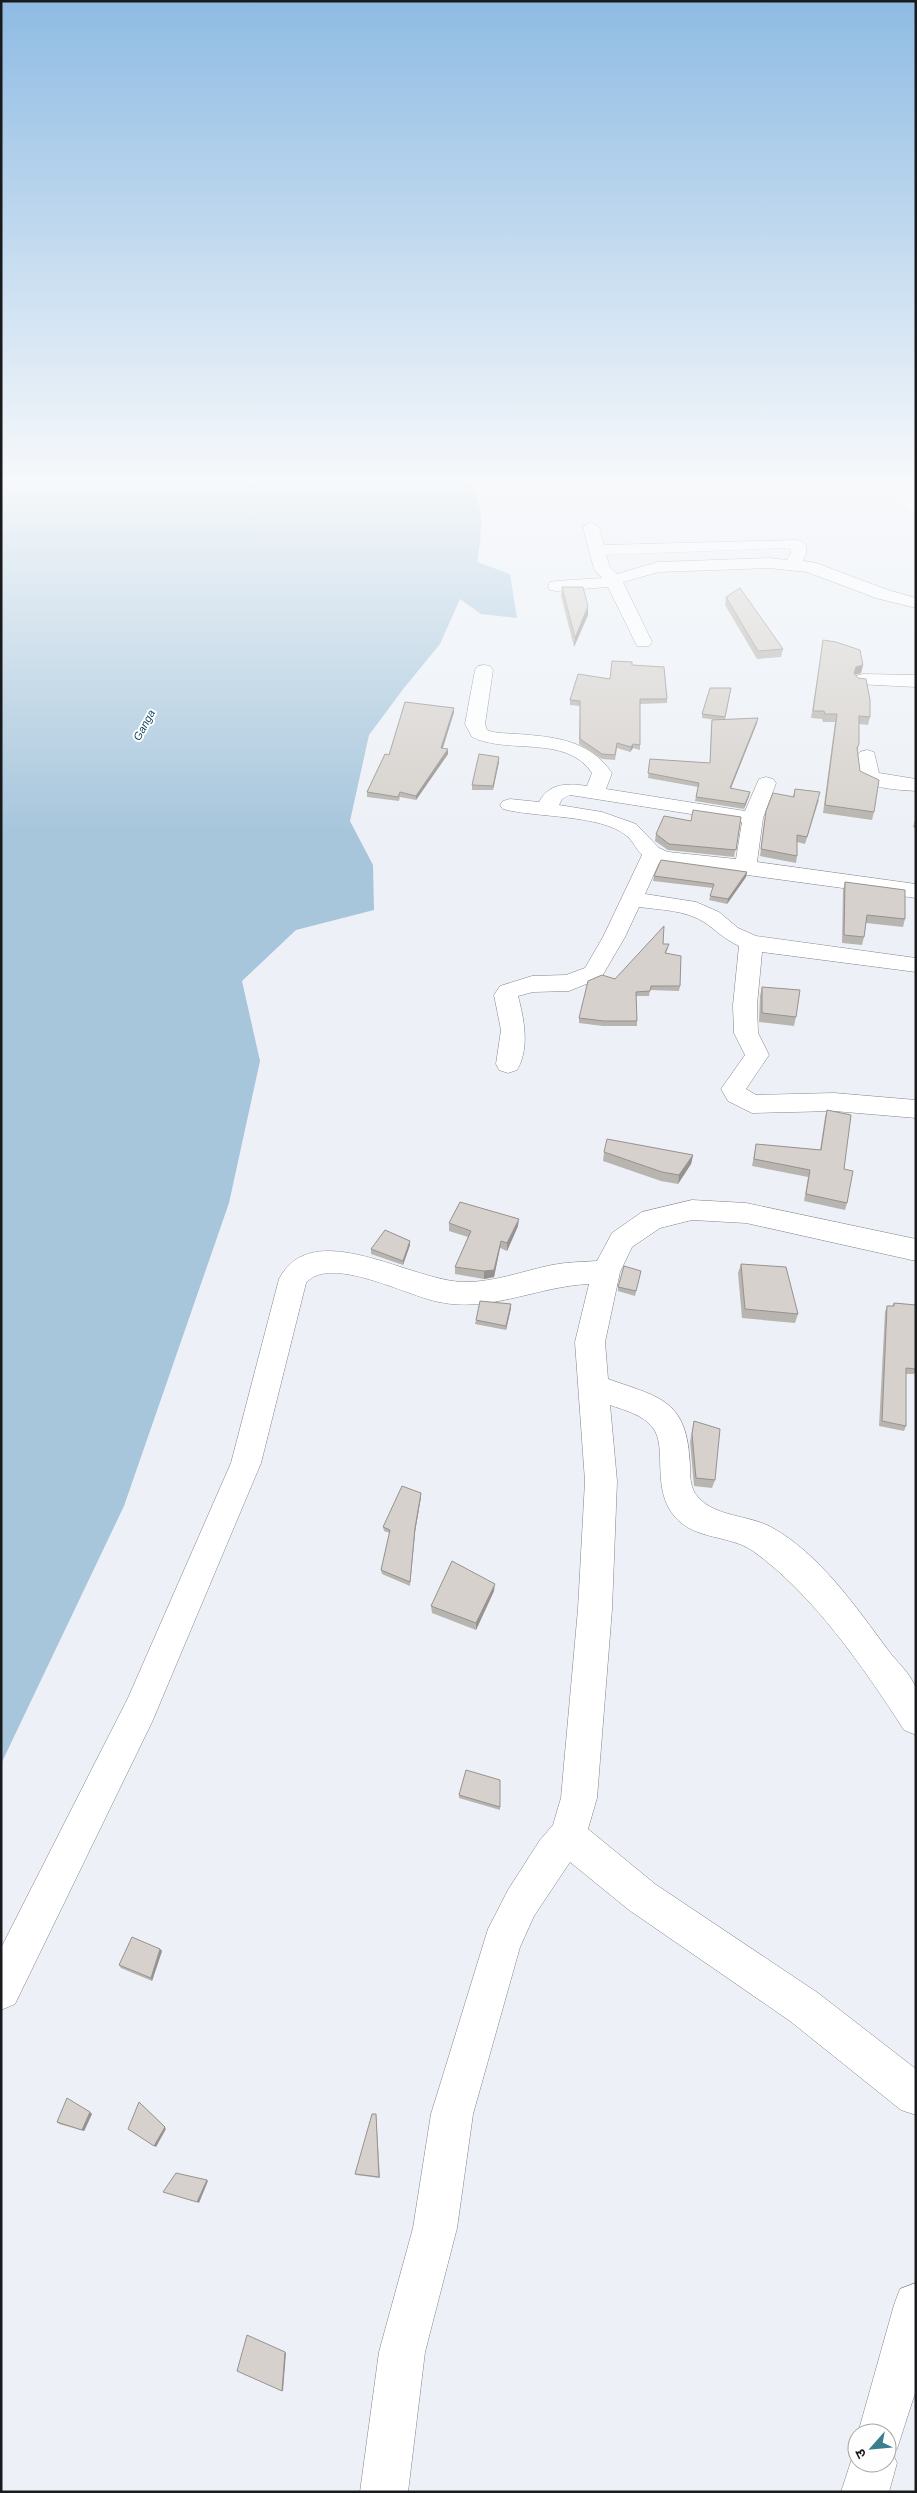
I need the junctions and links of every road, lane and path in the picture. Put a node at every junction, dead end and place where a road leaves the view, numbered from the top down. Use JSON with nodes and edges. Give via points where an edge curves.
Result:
{"nodes":[{"id":1,"x":621,"y":597,"type":"edge"},
{"id":2,"x":895,"y":597,"type":"edge"},
{"id":3,"x":916,"y":603,"type":"edge"},
{"id":4,"x":642,"y":642,"type":"dead end"},
{"id":5,"x":484,"y":670,"type":"dead end"},
{"id":6,"x":863,"y":680,"type":"edge"},
{"id":7,"x":916,"y":681,"type":"edge"},
{"id":8,"x":867,"y":756,"type":"dead end"},
{"id":9,"x":766,"y":783,"type":"dead end"},
{"id":10,"x":916,"y":785,"type":"edge"},
{"id":11,"x":594,"y":792,"type":"junction"},
{"id":12,"x":510,"y":805,"type":"dead end"},
{"id":13,"x":547,"y":810,"type":"junction"},
{"id":14,"x":753,"y":818,"type":"junction"},
{"id":15,"x":652,"y":855,"type":"junction"},
{"id":16,"x":745,"y":866,"type":"junction"},
{"id":17,"x":916,"y":890,"type":"edge"},
{"id":18,"x":632,"y":899,"type":"junction"},
{"id":19,"x":751,"y":943,"type":"junction"},
{"id":20,"x":916,"y":965,"type":"edge"},
{"id":21,"x":508,"y":1064,"type":"dead end"},
{"id":22,"x":916,"y":1109,"type":"edge"},
{"id":23,"x":916,"y":1250,"type":"edge"},
{"id":24,"x":606,"y":1272,"type":"junction"},
{"id":25,"x":592,"y":1386,"type":"junction"},
{"id":26,"x":916,"y":1718,"type":"edge"},
{"id":27,"x":568,"y":1836,"type":"junction"},
{"id":28,"x":1,"y":1990,"type":"edge"},
{"id":29,"x":916,"y":2095,"type":"edge"},
{"id":30,"x":916,"y":2305,"type":"edge"},
{"id":31,"x":884,"y":2423,"type":"edge"},
{"id":32,"x":870,"y":2473,"type":"edge"},
{"id":33,"x":384,"y":2492,"type":"edge"},
{"id":34,"x":865,"y":2492,"type":"edge"}],
"edges":[{"from":1,"to":4,"type":"street"},
{"from":2,"to":3,"type":"street"},
{"from":5,"to":11,"type":"street","via":[[475,724],[480,733],[487,737],[581,751],[594,761],[602,774]]},
{"from":6,"to":7,"type":"street"},
{"from":8,"to":10,"type":"street","via":[[870,776]]},
{"from":9,"to":14,"type":"street"},
{"from":11,"to":13,"type":"street","via":[[560,791],[551,797]]},
{"from":11,"to":14,"type":"street"},
{"from":12,"to":13,"type":"street"},
{"from":13,"to":15,"type":"street","via":[[629,828],[639,835]]},
{"from":14,"to":16,"type":"street"},
{"from":15,"to":16,"type":"street"},
{"from":15,"to":18,"type":"street"},
{"from":16,"to":17,"type":"street"},
{"from":18,"to":19,"type":"street","via":[[688,907],[711,917],[730,933]]},
{"from":18,"to":21,"type":"street","via":[[593,973],[569,983],[532,984],[508,991],[506,995],[514,1025]]},
{"from":19,"to":20,"type":"street"},
{"from":19,"to":22,"type":"street","via":[[745,1005],[746,1033],[757,1055],[735,1084],[733,1089],[737,1095],[752,1104],[834,1102]]},
{"from":23,"to":24,"type":"street","via":[[746,1213],[692,1210],[652,1219],[641,1225],[622,1240]]},
{"from":24,"to":25,"type":"street","via":[[590,1342]]},
{"from":24,"to":28,"type":"street","via":[[554,1276],[471,1295],[439,1292],[353,1264],[328,1260],[304,1266],[293,1279],[246,1463],[140,1710]]},
{"from":25,"to":26,"type":"street","via":[[654,1409],[673,1437],[674,1479],[680,1499],[688,1510],[703,1519],[757,1537],[795,1564],[822,1590]]},
{"from":25,"to":27,"type":"street","via":[[601,1481],[595,1609],[579,1798]]},
{"from":27,"to":29,"type":"street","via":[[642,1897],[804,2006]]},
{"from":27,"to":33,"type":"street","via":[[553,1853],[521,1903],[502,1943],[460,2085],[452,2114],[434,2228],[402,2352]]},
{"from":30,"to":31,"type":"street"},
{"from":32,"to":34,"type":"street"}]}
